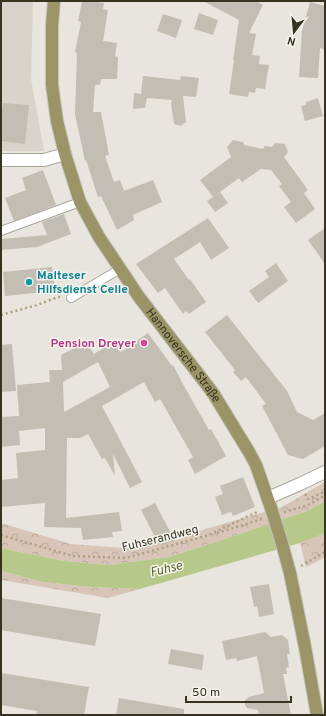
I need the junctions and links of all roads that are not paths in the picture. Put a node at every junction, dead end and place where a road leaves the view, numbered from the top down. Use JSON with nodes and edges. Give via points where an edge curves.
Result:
{"nodes":[{"id":1,"x":54,"y":1,"type":"edge"},
{"id":2,"x":65,"y":154,"type":"junction"},
{"id":3,"x":1,"y":160,"type":"edge"},
{"id":4,"x":80,"y":202,"type":"junction"},
{"id":5,"x":1,"y":231,"type":"edge"},
{"id":6,"x":120,"y":269,"type":"junction"},
{"id":7,"x":71,"y":298,"type":"road end"},
{"id":8,"x":325,"y":472,"type":"edge"},
{"id":9,"x":270,"y":503,"type":"junction"},
{"id":10,"x":318,"y":715,"type":"edge"}],
"edges":[{"from":1,"to":2,"type":"main road","name":"Hannoversche Straße","via":[[52,85]]},
{"from":2,"to":3,"type":"street","via":[[44,160]]},
{"from":2,"to":4,"type":"main road","name":"Hannoversche Straße"},
{"from":4,"to":5,"type":"lane"},
{"from":4,"to":6,"type":"main road","name":"Hannoversche Straße"},
{"from":6,"to":7,"type":"lane"},
{"from":6,"to":9,"type":"main road","name":"Hannoversche Straße","via":[[213,393],[256,465]]},
{"from":8,"to":9,"type":"street"},
{"from":9,"to":10,"type":"main road","name":"Hannoversche Straße","bridge":true,"via":[[290,573]]}]}
